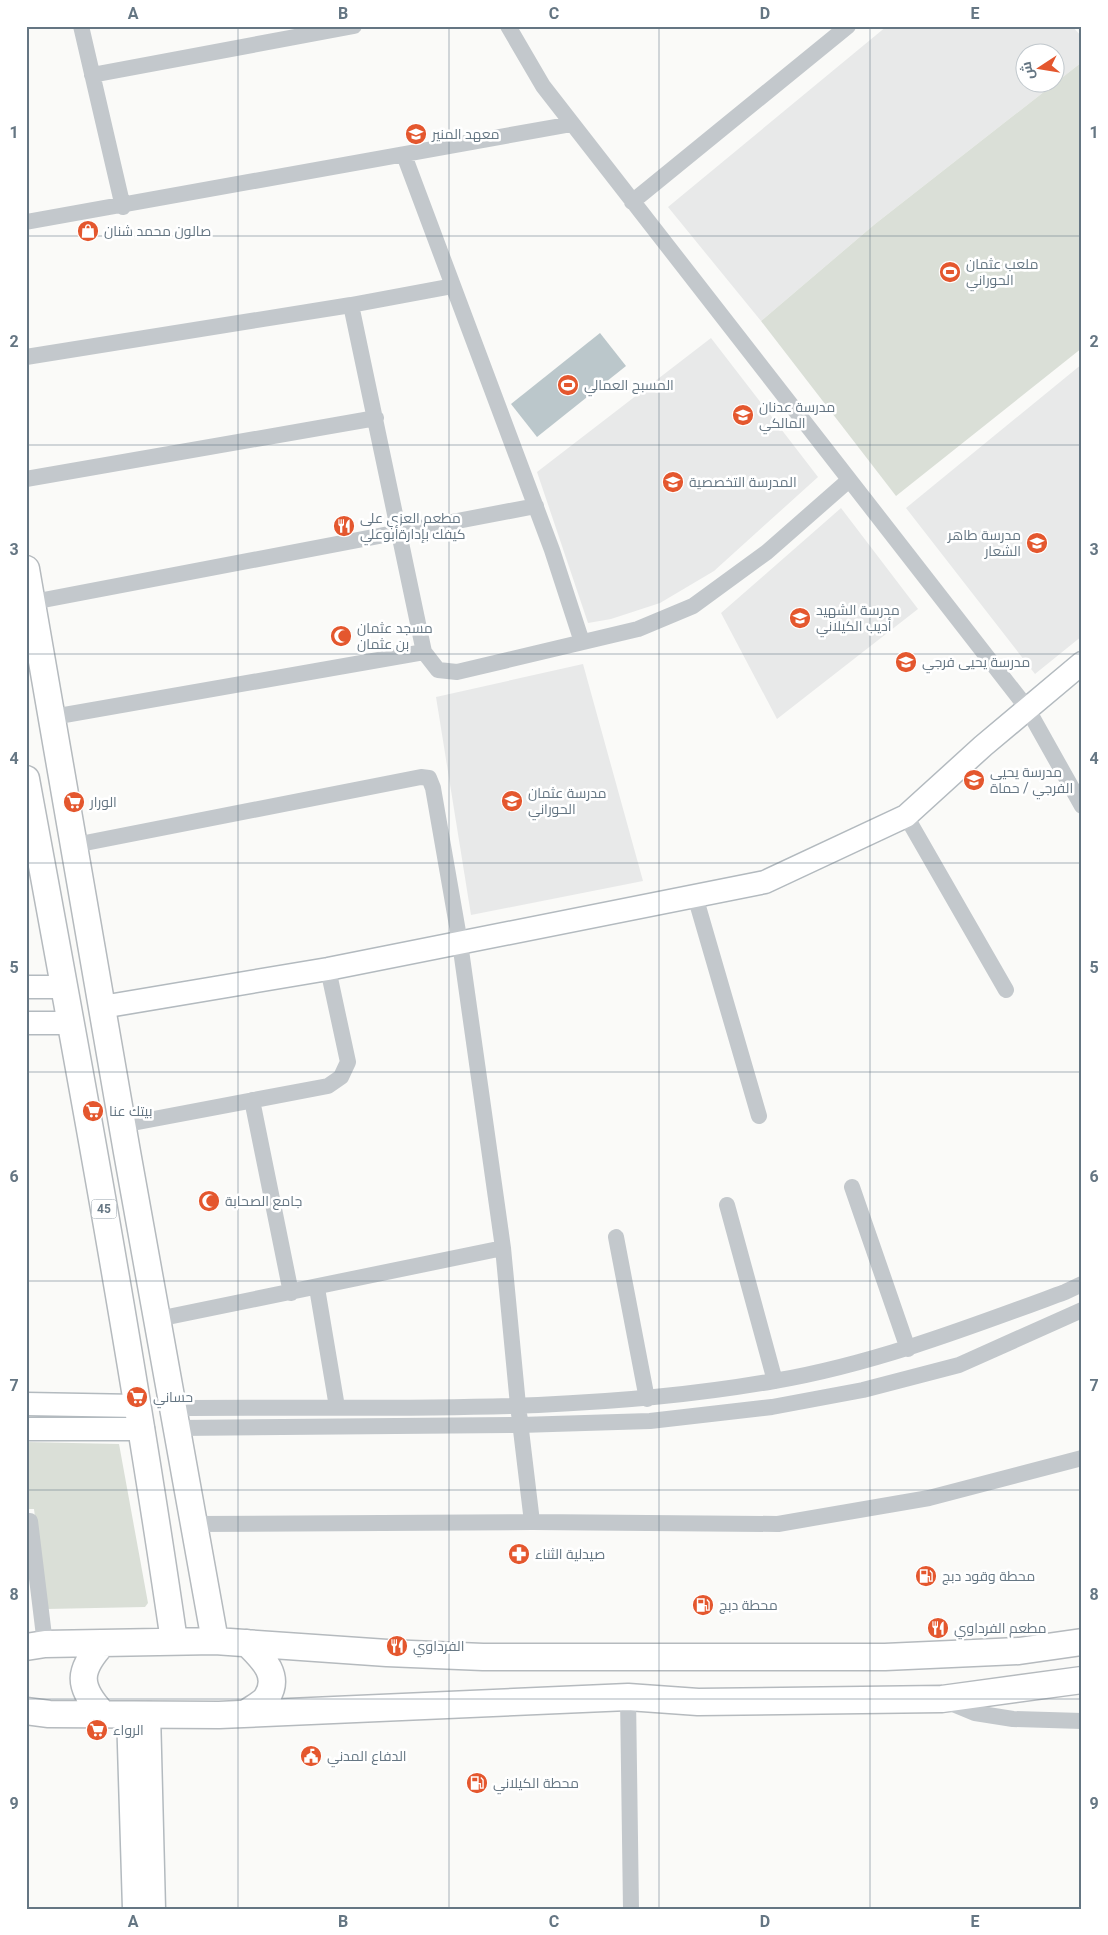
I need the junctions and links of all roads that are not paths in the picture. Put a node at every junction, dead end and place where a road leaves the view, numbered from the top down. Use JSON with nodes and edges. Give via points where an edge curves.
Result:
{"nodes":[{"id":1,"x":81,"y":26,"type":"edge"},
{"id":2,"x":354,"y":26,"type":"edge"},
{"id":3,"x":508,"y":26,"type":"edge"},
{"id":4,"x":848,"y":26,"type":"edge"},
{"id":5,"x":92,"y":75,"type":"junction"},
{"id":6,"x":572,"y":124,"type":"junction"},
{"id":7,"x":404,"y":155,"type":"junction"},
{"id":8,"x":632,"y":202,"type":"junction"},
{"id":9,"x":123,"y":207,"type":"junction"},
{"id":10,"x":26,"y":222,"type":"edge"},
{"id":11,"x":453,"y":286,"type":"junction"},
{"id":12,"x":351,"y":305,"type":"junction"},
{"id":13,"x":26,"y":357,"type":"edge"},
{"id":14,"x":376,"y":418,"type":"junction"},
{"id":15,"x":26,"y":479,"type":"edge"},
{"id":16,"x":849,"y":480,"type":"junction"},
{"id":17,"x":536,"y":506,"type":"junction"},
{"id":18,"x":401,"y":534,"type":"junction"},
{"id":19,"x":26,"y":569,"type":"edge"},
{"id":20,"x":33,"y":602,"type":"junction"},
{"id":21,"x":582,"y":642,"type":"junction"},
{"id":22,"x":424,"y":652,"type":"junction"},
{"id":23,"x":1082,"y":663,"type":"edge"},
{"id":24,"x":1027,"y":708,"type":"junction"},
{"id":25,"x":53,"y":717,"type":"junction"},
{"id":26,"x":26,"y":779,"type":"edge"},
{"id":27,"x":1082,"y":806,"type":"edge"},
{"id":28,"x":906,"y":816,"type":"junction"},
{"id":29,"x":75,"y":845,"type":"junction"},
{"id":30,"x":695,"y":896,"type":"junction"},
{"id":31,"x":90,"y":933,"type":"junction"},
{"id":32,"x":56,"y":942,"type":"junction"},
{"id":33,"x":460,"y":943,"type":"junction"},
{"id":34,"x":328,"y":969,"type":"junction"},
{"id":35,"x":65,"y":987,"type":"junction"},
{"id":36,"x":26,"y":988,"type":"edge"},
{"id":37,"x":1006,"y":990,"type":"dead end"},
{"id":38,"x":102,"y":1007,"type":"junction"},
{"id":39,"x":26,"y":1022,"type":"edge"},
{"id":40,"x":71,"y":1023,"type":"junction"},
{"id":41,"x":252,"y":1100,"type":"junction"},
{"id":42,"x":759,"y":1116,"type":"dead end"},
{"id":43,"x":122,"y":1124,"type":"junction"},
{"id":44,"x":133,"y":1184,"type":"junction"},
{"id":45,"x":852,"y":1187,"type":"dead end"},
{"id":46,"x":101,"y":1193,"type":"junction"},
{"id":47,"x":727,"y":1205,"type":"dead end"},
{"id":48,"x":616,"y":1237,"type":"dead end"},
{"id":49,"x":504,"y":1248,"type":"junction"},
{"id":50,"x":1082,"y":1284,"type":"edge"},
{"id":51,"x":317,"y":1288,"type":"junction"},
{"id":52,"x":291,"y":1293,"type":"junction"},
{"id":53,"x":1082,"y":1310,"type":"edge"},
{"id":54,"x":158,"y":1320,"type":"junction"},
{"id":55,"x":908,"y":1349,"type":"junction"},
{"id":56,"x":775,"y":1381,"type":"junction"},
{"id":57,"x":647,"y":1399,"type":"junction"},
{"id":58,"x":26,"y":1404,"type":"edge"},
{"id":59,"x":518,"y":1405,"type":"junction"},
{"id":60,"x":337,"y":1407,"type":"junction"},
{"id":61,"x":141,"y":1417,"type":"junction"},
{"id":62,"x":176,"y":1418,"type":"junction"},
{"id":63,"x":520,"y":1425,"type":"junction"},
{"id":64,"x":26,"y":1429,"type":"edge"},
{"id":65,"x":1082,"y":1458,"type":"edge"},
{"id":66,"x":26,"y":1521,"type":"edge"},
{"id":67,"x":532,"y":1522,"type":"junction"},
{"id":68,"x":195,"y":1524,"type":"junction"},
{"id":69,"x":174,"y":1641,"type":"junction"},
{"id":70,"x":215,"y":1641,"type":"junction"},
{"id":71,"x":1082,"y":1642,"type":"edge"},
{"id":72,"x":103,"y":1643,"type":"junction"},
{"id":73,"x":247,"y":1644,"type":"junction"},
{"id":74,"x":36,"y":1645,"type":"edge"},
{"id":75,"x":1082,"y":1680,"type":"edge"},
{"id":76,"x":628,"y":1697,"type":"junction"},
{"id":77,"x":942,"y":1699,"type":"junction"},
{"id":78,"x":26,"y":1711,"type":"edge"},
{"id":79,"x":102,"y":1713,"type":"junction"},
{"id":80,"x":139,"y":1713,"type":"junction"},
{"id":81,"x":245,"y":1714,"type":"junction"},
{"id":82,"x":1082,"y":1721,"type":"edge"},
{"id":83,"x":134,"y":1909,"type":"edge"},
{"id":84,"x":154,"y":1909,"type":"edge"},
{"id":85,"x":632,"y":1909,"type":"edge"}],
"edges":[{"from":1,"to":5,"type":"street"},
{"from":2,"to":5,"type":"street"},
{"from":3,"to":6,"type":"street","via":[[543,86]]},
{"from":4,"to":8,"type":"street"},
{"from":5,"to":9,"type":"street"},
{"from":6,"to":7,"type":"street"},
{"from":6,"to":8,"type":"street"},
{"from":7,"to":9,"type":"street"},
{"from":7,"to":11,"type":"street"},
{"from":8,"to":16,"type":"street"},
{"from":9,"to":10,"type":"street"},
{"from":11,"to":12,"type":"street"},
{"from":11,"to":17,"type":"street"},
{"from":12,"to":13,"type":"street"},
{"from":12,"to":14,"type":"street"},
{"from":14,"to":15,"type":"street"},
{"from":14,"to":18,"type":"street"},
{"from":16,"to":21,"type":"street","via":[[767,552],[693,606],[638,629]]},
{"from":16,"to":24,"type":"street"},
{"from":17,"to":18,"type":"street"},
{"from":17,"to":21,"type":"street"},
{"from":18,"to":20,"type":"street"},
{"from":18,"to":22,"type":"street"},
{"from":19,"to":20,"type":"main road","number":"45"},
{"from":20,"to":25,"type":"main road","number":"45"},
{"from":21,"to":22,"type":"street","via":[[457,672],[438,670]]},
{"from":22,"to":25,"type":"street"},
{"from":23,"to":24,"type":"street"},
{"from":24,"to":27,"type":"street"},
{"from":24,"to":28,"type":"street"},
{"from":25,"to":29,"type":"main road","number":"45"},
{"from":26,"to":32,"type":"main road","number":"45"},
{"from":28,"to":30,"type":"street","via":[[765,882]]},
{"from":28,"to":37,"type":"street"},
{"from":29,"to":31,"type":"main road","number":"45"},
{"from":29,"to":33,"type":"street","via":[[428,778],[433,788]]},
{"from":30,"to":33,"type":"street"},
{"from":30,"to":42,"type":"street"},
{"from":31,"to":32,"type":"main road"},
{"from":31,"to":38,"type":"main road","number":"45"},
{"from":32,"to":35,"type":"main road","number":"45"},
{"from":33,"to":34,"type":"street"},
{"from":33,"to":49,"type":"street"},
{"from":34,"to":38,"type":"street"},
{"from":34,"to":41,"type":"street","via":[[348,1062],[341,1077],[328,1086]]},
{"from":35,"to":36,"type":"street"},
{"from":35,"to":40,"type":"main road","number":"45"},
{"from":38,"to":43,"type":"main road","number":"45"},
{"from":39,"to":40,"type":"street"},
{"from":40,"to":46,"type":"main road","number":"45"},
{"from":41,"to":43,"type":"street"},
{"from":41,"to":52,"type":"street"},
{"from":43,"to":44,"type":"main road","number":"45"},
{"from":44,"to":46,"type":"main road"},
{"from":44,"to":54,"type":"main road","number":"45"},
{"from":45,"to":55,"type":"street"},
{"from":46,"to":61,"type":"main road","number":"45"},
{"from":47,"to":56,"type":"street"},
{"from":48,"to":57,"type":"street"},
{"from":49,"to":51,"type":"street"},
{"from":49,"to":59,"type":"street"},
{"from":50,"to":55,"type":"street"},
{"from":51,"to":52,"type":"street"},
{"from":51,"to":60,"type":"street"},
{"from":52,"to":54,"type":"street"},
{"from":53,"to":63,"type":"street","via":[[959,1365],[863,1390],[772,1406],[650,1421]]},
{"from":54,"to":62,"type":"main road","number":"45"},
{"from":55,"to":56,"type":"street"},
{"from":56,"to":57,"type":"street"},
{"from":57,"to":59,"type":"street"},
{"from":58,"to":61,"type":"street"},
{"from":59,"to":60,"type":"street"},
{"from":59,"to":63,"type":"street"},
{"from":60,"to":62,"type":"street"},
{"from":61,"to":64,"type":"street"},
{"from":61,"to":69,"type":"main road","number":"45"},
{"from":62,"to":63,"type":"street"},
{"from":62,"to":68,"type":"main road","number":"45"},
{"from":63,"to":67,"type":"street"},
{"from":65,"to":67,"type":"street","via":[[929,1498],[778,1524]]},
{"from":66,"to":74,"type":"street","via":[[30,1521]]},
{"from":67,"to":68,"type":"street"},
{"from":68,"to":70,"type":"main road","number":"45"},
{"from":69,"to":70,"type":"main road"},
{"from":69,"to":72,"type":"main road"},
{"from":70,"to":73,"type":"main road"},
{"from":71,"to":73,"type":"main road","via":[[1019,1651],[885,1657],[483,1657]]},
{"from":72,"to":74,"type":"main road"},
{"from":72,"to":79,"type":"main road","via":[[88,1658],[83,1678],[88,1698]]},
{"from":73,"to":81,"type":"main road","via":[[266,1662],[273,1679],[267,1698]]},
{"from":75,"to":77,"type":"main road"},
{"from":76,"to":77,"type":"main road","via":[[698,1702]]},
{"from":76,"to":81,"type":"main road"},
{"from":76,"to":85,"type":"street"},
{"from":77,"to":82,"type":"street","via":[[975,1713],[1013,1719]]},
{"from":78,"to":79,"type":"main road"},
{"from":79,"to":80,"type":"main road"},
{"from":80,"to":81,"type":"main road"},
{"from":80,"to":83,"type":"street"},
{"from":80,"to":84,"type":"street"}]}
